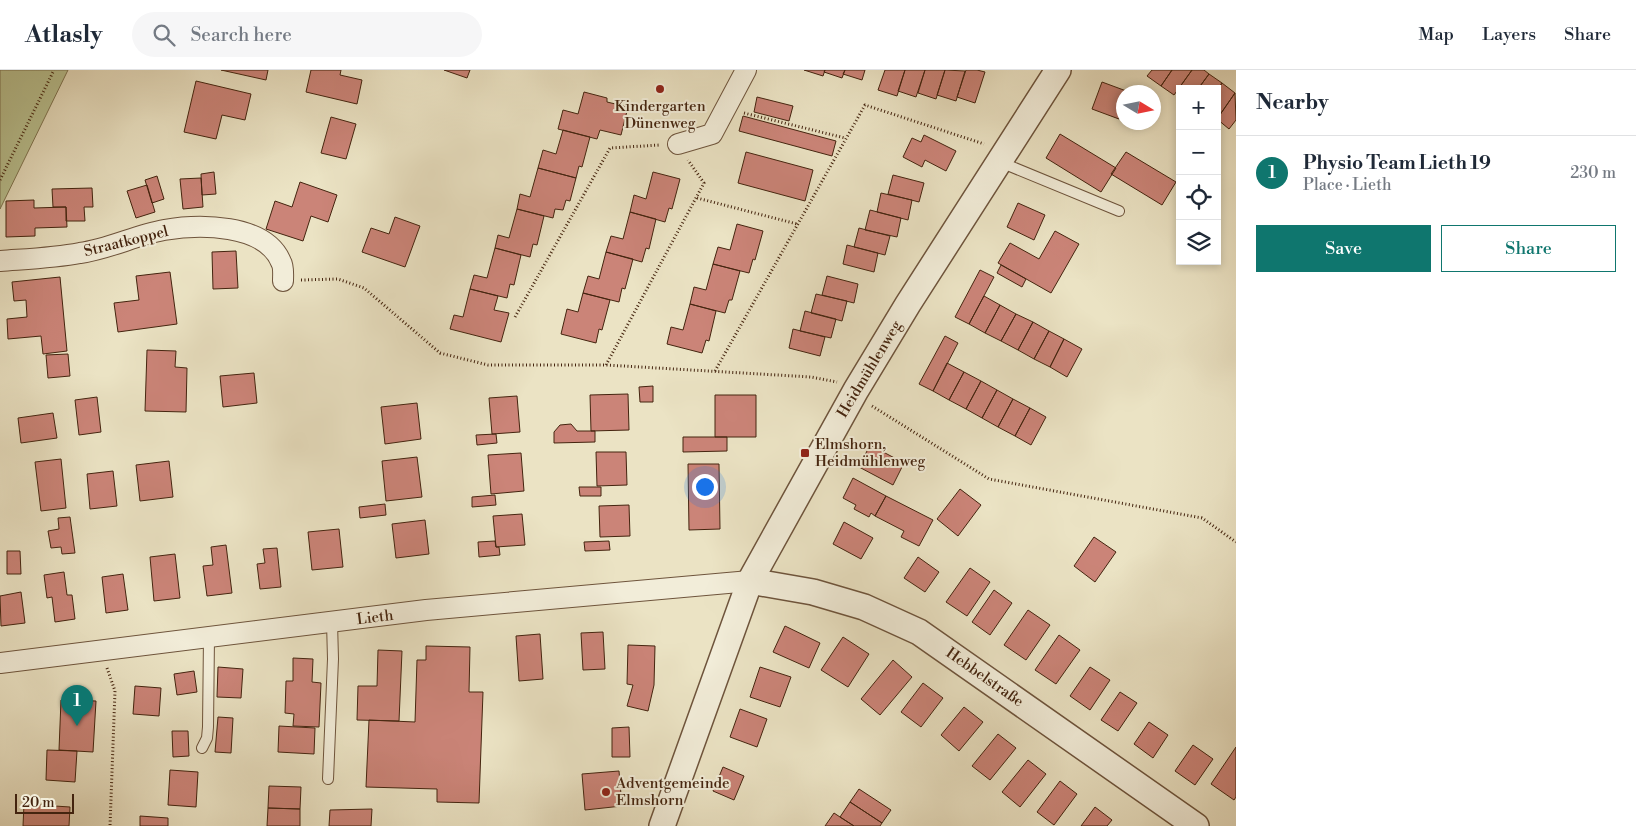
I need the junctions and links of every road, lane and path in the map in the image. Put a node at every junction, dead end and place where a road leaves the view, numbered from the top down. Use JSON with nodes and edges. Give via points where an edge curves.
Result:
{"nodes":[{"id":1,"x":54,"y":70,"type":"edge"},
{"id":2,"x":746,"y":70,"type":"edge"},
{"id":3,"x":1058,"y":70,"type":"edge"},
{"id":4,"x":725,"y":108,"type":"junction"},
{"id":5,"x":845,"y":138,"type":"junction"},
{"id":6,"x":678,"y":144,"type":"junction"},
{"id":7,"x":1002,"y":157,"type":"junction"},
{"id":8,"x":0,"y":180,"type":"edge"},
{"id":9,"x":697,"y":198,"type":"junction"},
{"id":10,"x":1119,"y":211,"type":"dead end"},
{"id":11,"x":797,"y":224,"type":"junction"},
{"id":12,"x":0,"y":261,"type":"edge"},
{"id":13,"x":283,"y":281,"type":"joint"},
{"id":14,"x":515,"y":317,"type":"dead end"},
{"id":15,"x":606,"y":364,"type":"junction"},
{"id":16,"x":715,"y":371,"type":"junction"},
{"id":17,"x":836,"y":382,"type":"dead end"},
{"id":18,"x":874,"y":408,"type":"dead end"},
{"id":19,"x":1236,"y":542,"type":"edge"},
{"id":20,"x":750,"y":581,"type":"junction"},
{"id":21,"x":332,"y":622,"type":"junction"},
{"id":22,"x":209,"y":637,"type":"junction"},
{"id":23,"x":102,"y":650,"type":"junction"},
{"id":24,"x":0,"y":663,"type":"edge"},
{"id":25,"x":202,"y":748,"type":"dead end"},
{"id":26,"x":328,"y":778,"type":"dead end"},
{"id":27,"x":110,"y":826,"type":"edge"},
{"id":28,"x":662,"y":826,"type":"edge"},
{"id":29,"x":1196,"y":826,"type":"edge"}],
"edges":[{"from":1,"to":8,"type":"path"},
{"from":2,"to":4,"type":"street"},
{"from":3,"to":7,"type":"street","name":"Heidmühlenweg"},
{"from":4,"to":5,"type":"path"},
{"from":4,"to":6,"type":"street","via":[[712,134]]},
{"from":5,"to":7,"type":"path","via":[[865,105]]},
{"from":5,"to":11,"type":"path"},
{"from":6,"to":9,"type":"path","via":[[704,183]]},
{"from":6,"to":14,"type":"path","via":[[610,148]]},
{"from":7,"to":10,"type":"lane"},
{"from":7,"to":20,"type":"street","name":"Heidmühlenweg","via":[[856,390]]},
{"from":9,"to":11,"type":"path"},
{"from":9,"to":15,"type":"path"},
{"from":11,"to":16,"type":"path"},
{"from":12,"to":13,"type":"street","name":"Straatkoppel","via":[[80,253],[163,230],[208,226],[253,236],[272,248],[282,262]]},
{"from":13,"to":15,"type":"path","via":[[338,279],[364,288],[440,353],[488,365]]},
{"from":15,"to":16,"type":"path"},
{"from":16,"to":17,"type":"path","via":[[812,377]]},
{"from":18,"to":19,"type":"path","via":[[989,479],[1202,518]]},
{"from":20,"to":21,"type":"street","name":"Lieth","via":[[426,610]]},
{"from":20,"to":28,"type":"street","name":"Heidmühlenweg"},
{"from":20,"to":29,"type":"street","name":"Hebbelstraße","via":[[813,592],[864,607],[919,632]]},
{"from":21,"to":22,"type":"street","name":"Lieth"},
{"from":21,"to":26,"type":"lane"},
{"from":22,"to":23,"type":"street","name":"Lieth"},
{"from":22,"to":25,"type":"lane","via":[[208,727]]},
{"from":23,"to":24,"type":"street","name":"Lieth"},
{"from":23,"to":27,"type":"path","via":[[115,691]]}]}
